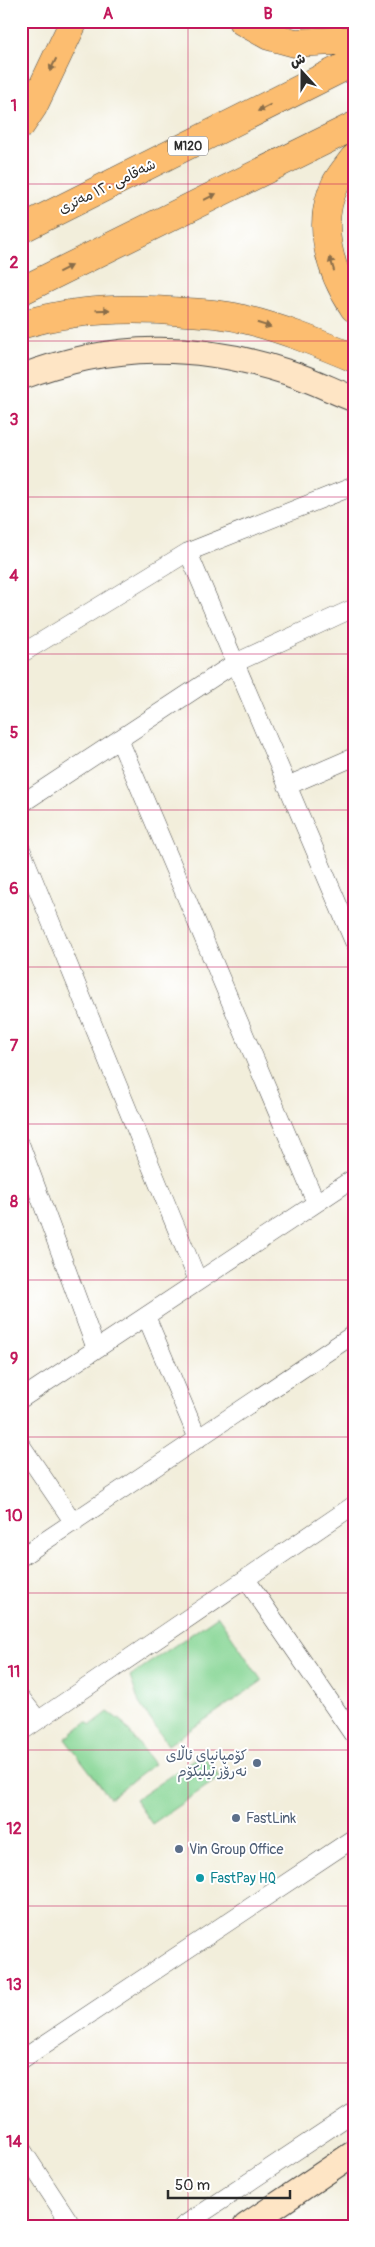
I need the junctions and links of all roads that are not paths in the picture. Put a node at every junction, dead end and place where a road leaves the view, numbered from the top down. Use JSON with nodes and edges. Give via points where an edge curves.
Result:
{"nodes":[{"id":1,"x":74,"y":21,"type":"edge"},
{"id":2,"x":242,"y":21,"type":"edge"},
{"id":3,"x":354,"y":40,"type":"edge"},
{"id":4,"x":354,"y":62,"type":"edge"},
{"id":5,"x":21,"y":126,"type":"edge"},
{"id":6,"x":354,"y":126,"type":"edge"},
{"id":7,"x":354,"y":158,"type":"edge"},
{"id":8,"x":21,"y":229,"type":"edge"},
{"id":9,"x":21,"y":291,"type":"edge"},
{"id":10,"x":354,"y":308,"type":"edge"},
{"id":11,"x":21,"y":325,"type":"edge"},
{"id":12,"x":354,"y":358,"type":"edge"},
{"id":13,"x":21,"y":377,"type":"edge"},
{"id":14,"x":354,"y":399,"type":"edge"},
{"id":15,"x":354,"y":486,"type":"edge"},
{"id":16,"x":188,"y":552,"type":"junction"},
{"id":17,"x":354,"y":608,"type":"edge"},
{"id":18,"x":21,"y":654,"type":"edge"},
{"id":19,"x":235,"y":663,"type":"junction"},
{"id":20,"x":118,"y":739,"type":"junction"},
{"id":21,"x":354,"y":757,"type":"edge"},
{"id":22,"x":287,"y":786,"type":"junction"},
{"id":23,"x":21,"y":804,"type":"edge"},
{"id":24,"x":21,"y":849,"type":"edge"},
{"id":25,"x":350,"y":924,"type":"edge"},
{"id":26,"x":354,"y":942,"type":"edge"},
{"id":27,"x":21,"y":1146,"type":"edge"},
{"id":28,"x":354,"y":1178,"type":"edge"},
{"id":29,"x":316,"y":1203,"type":"junction"},
{"id":30,"x":198,"y":1281,"type":"junction"},
{"id":31,"x":146,"y":1316,"type":"junction"},
{"id":32,"x":354,"y":1334,"type":"edge"},
{"id":33,"x":96,"y":1349,"type":"junction"},
{"id":34,"x":21,"y":1399,"type":"edge"},
{"id":35,"x":198,"y":1439,"type":"junction"},
{"id":36,"x":21,"y":1445,"type":"edge"},
{"id":37,"x":354,"y":1505,"type":"edge"},
{"id":38,"x":74,"y":1523,"type":"junction"},
{"id":39,"x":21,"y":1558,"type":"edge"},
{"id":40,"x":246,"y":1579,"type":"junction"},
{"id":41,"x":21,"y":1698,"type":"edge"},
{"id":42,"x":38,"y":1720,"type":"junction"},
{"id":43,"x":21,"y":1732,"type":"edge"},
{"id":44,"x":354,"y":1736,"type":"edge"},
{"id":45,"x":354,"y":1838,"type":"edge"},
{"id":46,"x":21,"y":2060,"type":"edge"},
{"id":47,"x":354,"y":2112,"type":"edge"},
{"id":48,"x":21,"y":2148,"type":"edge"},
{"id":49,"x":354,"y":2153,"type":"edge"},
{"id":50,"x":72,"y":2226,"type":"edge"},
{"id":51,"x":184,"y":2226,"type":"edge"},
{"id":52,"x":246,"y":2226,"type":"edge"}],
"edges":[{"from":1,"to":5,"type":"highway","one_way":true},
{"from":2,"to":3,"type":"highway","via":[[270,36],[295,43]]},
{"from":4,"to":8,"type":"highway","name":"شەقامی ١٢٠ مەتری","number":"M120","one_way":true},
{"from":9,"to":6,"type":"highway","one_way":true},
{"from":10,"to":7,"type":"highway","one_way":true,"via":[[336,279],[326,233],[328,206],[336,184]]},
{"from":11,"to":12,"type":"highway","one_way":true,"via":[[93,310],[200,312],[242,318]]},
{"from":13,"to":14,"type":"street","via":[[107,352],[169,349],[262,364]]},
{"from":15,"to":16,"type":"street"},
{"from":16,"to":18,"type":"street"},
{"from":16,"to":19,"type":"street"},
{"from":17,"to":19,"type":"street"},
{"from":19,"to":20,"type":"street"},
{"from":19,"to":22,"type":"street"},
{"from":20,"to":23,"type":"street"},
{"from":20,"to":29,"type":"street"},
{"from":21,"to":22,"type":"street"},
{"from":22,"to":25,"type":"street"},
{"from":24,"to":30,"type":"street"},
{"from":25,"to":26,"type":"street"},
{"from":27,"to":33,"type":"street"},
{"from":28,"to":29,"type":"street"},
{"from":29,"to":30,"type":"street"},
{"from":30,"to":31,"type":"street"},
{"from":31,"to":33,"type":"street"},
{"from":31,"to":35,"type":"street"},
{"from":32,"to":35,"type":"street"},
{"from":33,"to":34,"type":"street"},
{"from":35,"to":38,"type":"street"},
{"from":36,"to":38,"type":"street"},
{"from":37,"to":40,"type":"street"},
{"from":38,"to":39,"type":"street"},
{"from":40,"to":42,"type":"street"},
{"from":40,"to":44,"type":"street"},
{"from":41,"to":42,"type":"street"},
{"from":42,"to":43,"type":"street"},
{"from":45,"to":46,"type":"street"},
{"from":47,"to":51,"type":"street"},
{"from":48,"to":50,"type":"street"},
{"from":49,"to":52,"type":"street"}]}
